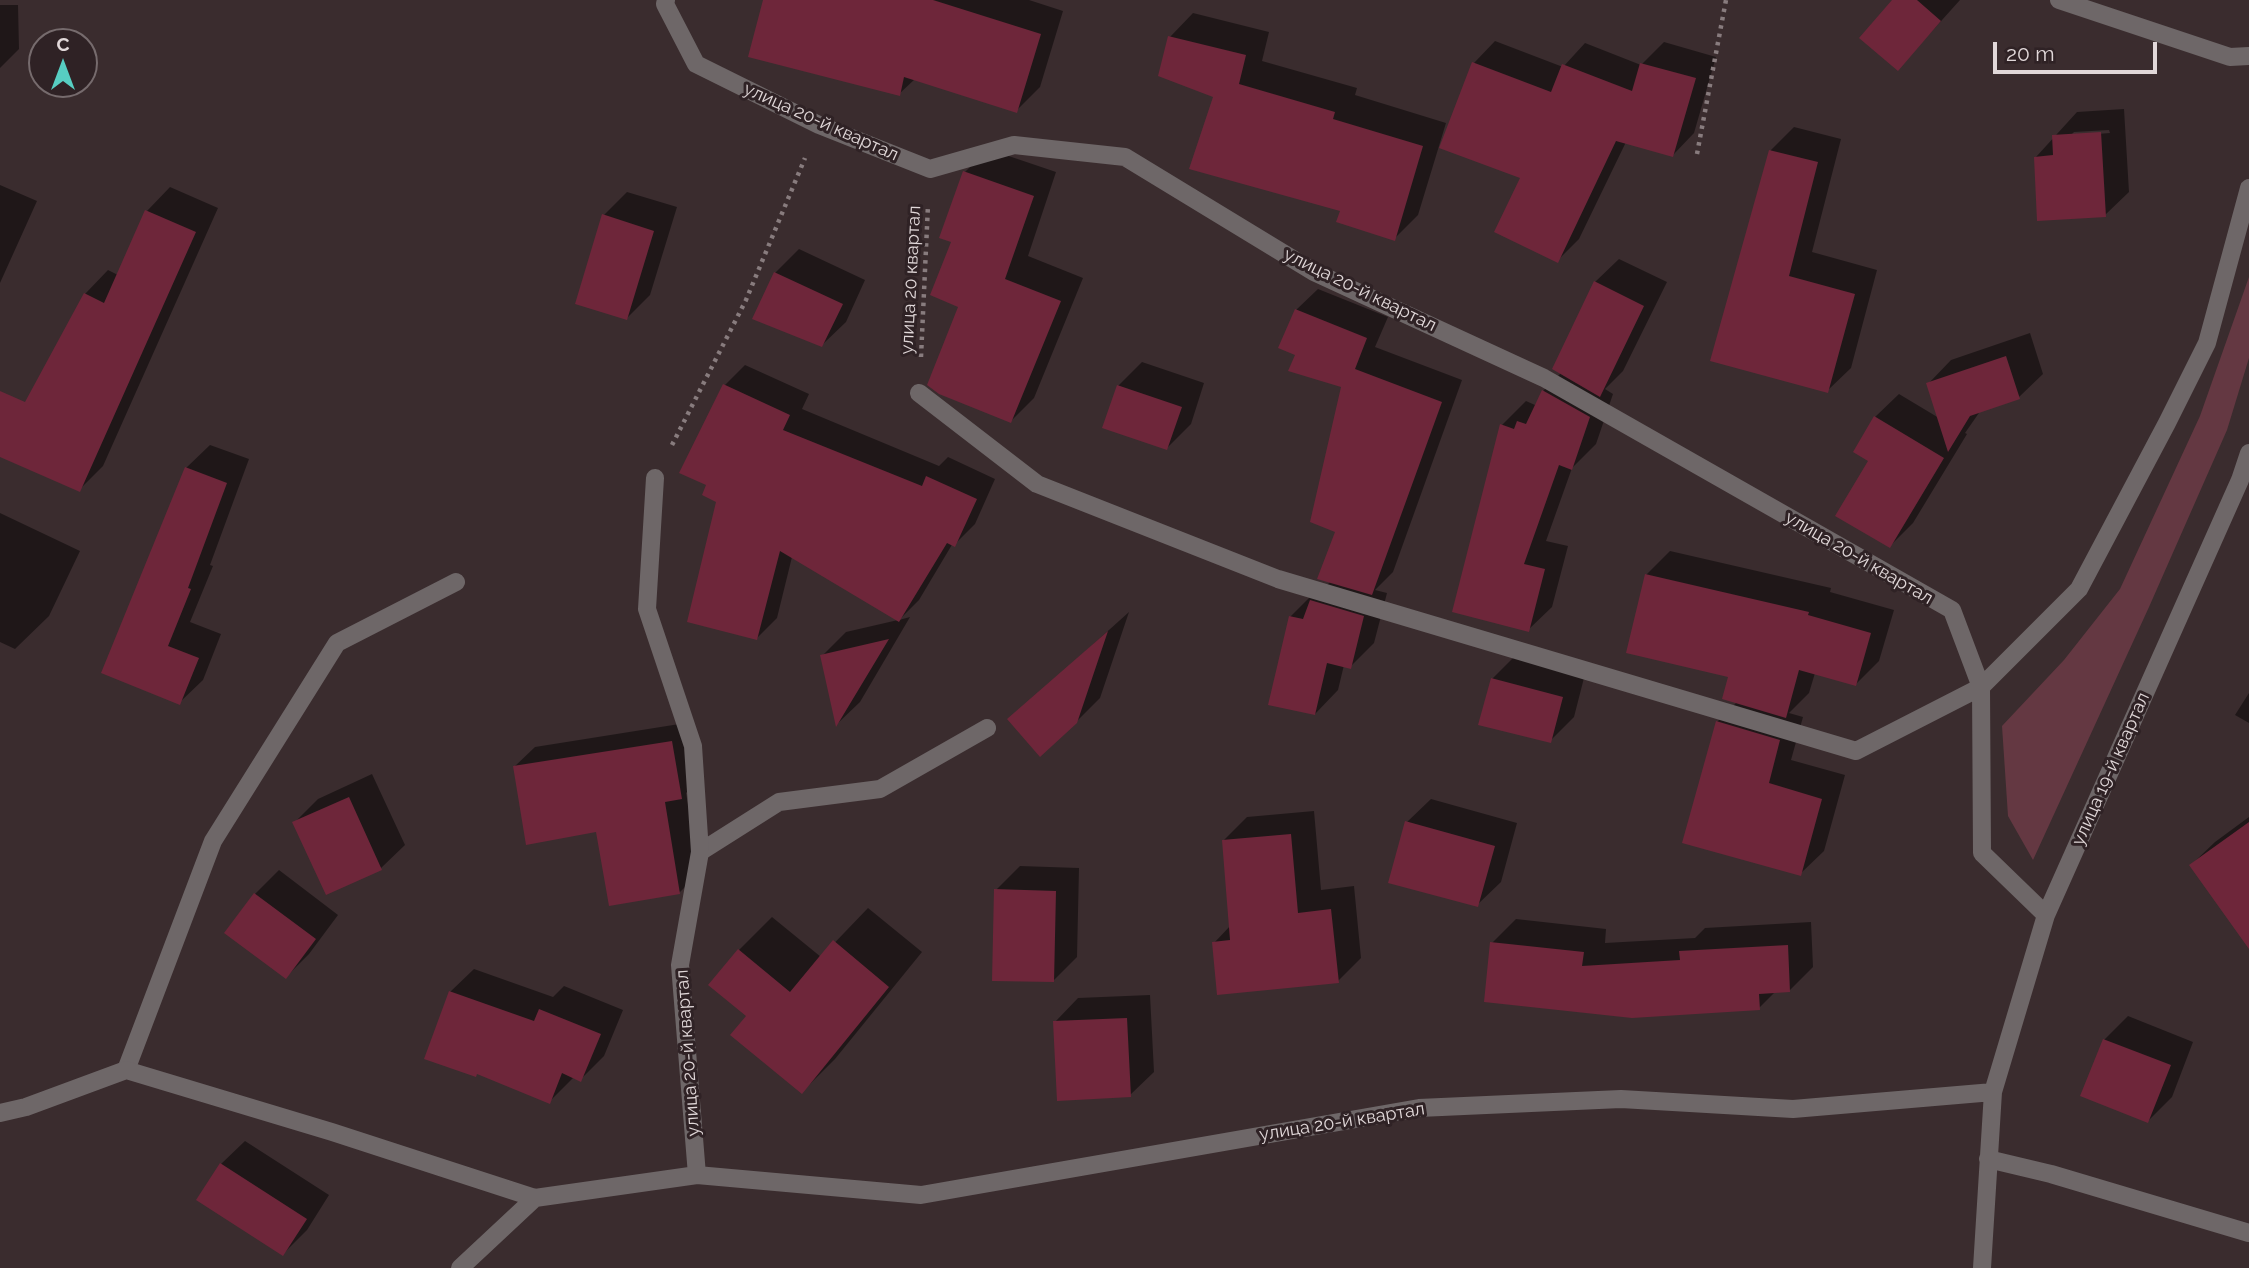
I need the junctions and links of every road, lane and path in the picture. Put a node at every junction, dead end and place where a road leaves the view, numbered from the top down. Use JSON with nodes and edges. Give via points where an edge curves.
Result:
{"nodes":[{"id":1,"x":666,"y":0,"type":"edge"},
{"id":2,"x":1726,"y":0,"type":"edge"},
{"id":3,"x":2059,"y":0,"type":"edge"},
{"id":4,"x":2249,"y":56,"type":"edge"},
{"id":5,"x":819,"y":125,"type":"junction"},
{"id":6,"x":1697,"y":154,"type":"dead end"},
{"id":7,"x":930,"y":169,"type":"junction"},
{"id":8,"x":2249,"y":187,"type":"edge"},
{"id":9,"x":919,"y":393,"type":"joint"},
{"id":10,"x":2249,"y":453,"type":"edge"},
{"id":11,"x":655,"y":478,"type":"joint"},
{"id":12,"x":456,"y":582,"type":"dead end"},
{"id":13,"x":1981,"y":687,"type":"junction"},
{"id":14,"x":987,"y":728,"type":"dead end"},
{"id":15,"x":700,"y":852,"type":"junction"},
{"id":16,"x":2046,"y":915,"type":"junction"},
{"id":17,"x":126,"y":1070,"type":"junction"},
{"id":18,"x":1993,"y":1092,"type":"junction"},
{"id":19,"x":0,"y":1113,"type":"edge"},
{"id":20,"x":1988,"y":1159,"type":"junction"},
{"id":21,"x":697,"y":1175,"type":"junction"},
{"id":22,"x":535,"y":1198,"type":"junction"},
{"id":23,"x":2249,"y":1233,"type":"edge"},
{"id":24,"x":460,"y":1268,"type":"edge"},
{"id":25,"x":1982,"y":1268,"type":"edge"}],
"edges":[{"from":1,"to":5,"type":"street","name":"улица 20-й квартал","via":[[696,64]]},
{"from":2,"to":6,"type":"path"},
{"from":3,"to":4,"type":"street","via":[[2230,57]]},
{"from":5,"to":7,"type":"street","name":"улица 20-й квартал"},
{"from":5,"to":11,"type":"path","via":[[746,300]]},
{"from":7,"to":9,"type":"path","name":"улица 20 квартал"},
{"from":7,"to":13,"type":"street","name":"улица 20-й квартал","via":[[1014,145],[1125,157],[1314,272],[1544,378],[1952,610]]},
{"from":8,"to":13,"type":"street","via":[[2207,343],[2079,589]]},
{"from":9,"to":13,"type":"street","via":[[1037,484],[1278,579],[1856,751]]},
{"from":10,"to":16,"type":"street","name":"улица 19-й квартал"},
{"from":11,"to":15,"type":"street","name":"улица 20-й квартал","via":[[647,609],[694,746]]},
{"from":12,"to":17,"type":"street","via":[[337,643],[213,842]]},
{"from":13,"to":16,"type":"street","name":"улица 20-й квартал","via":[[1982,853]]},
{"from":14,"to":15,"type":"street","via":[[880,789],[779,802]]},
{"from":15,"to":21,"type":"street","name":"улица 20-й квартал","via":[[680,965]]},
{"from":16,"to":18,"type":"street","name":"улица 19-й квартал"},
{"from":17,"to":19,"type":"street"},
{"from":17,"to":22,"type":"street","name":"улица 20-й квартал"},
{"from":18,"to":20,"type":"street","name":"улица 19-й квартал"},
{"from":18,"to":21,"type":"street","name":"улица 20-й квартал","via":[[1793,1109],[1620,1099],[1419,1108],[921,1195]]},
{"from":20,"to":23,"type":"street"},
{"from":20,"to":25,"type":"street","name":"улица 19-й квартал"},
{"from":21,"to":22,"type":"street","name":"улица 20-й квартал"},
{"from":22,"to":24,"type":"street"}]}
